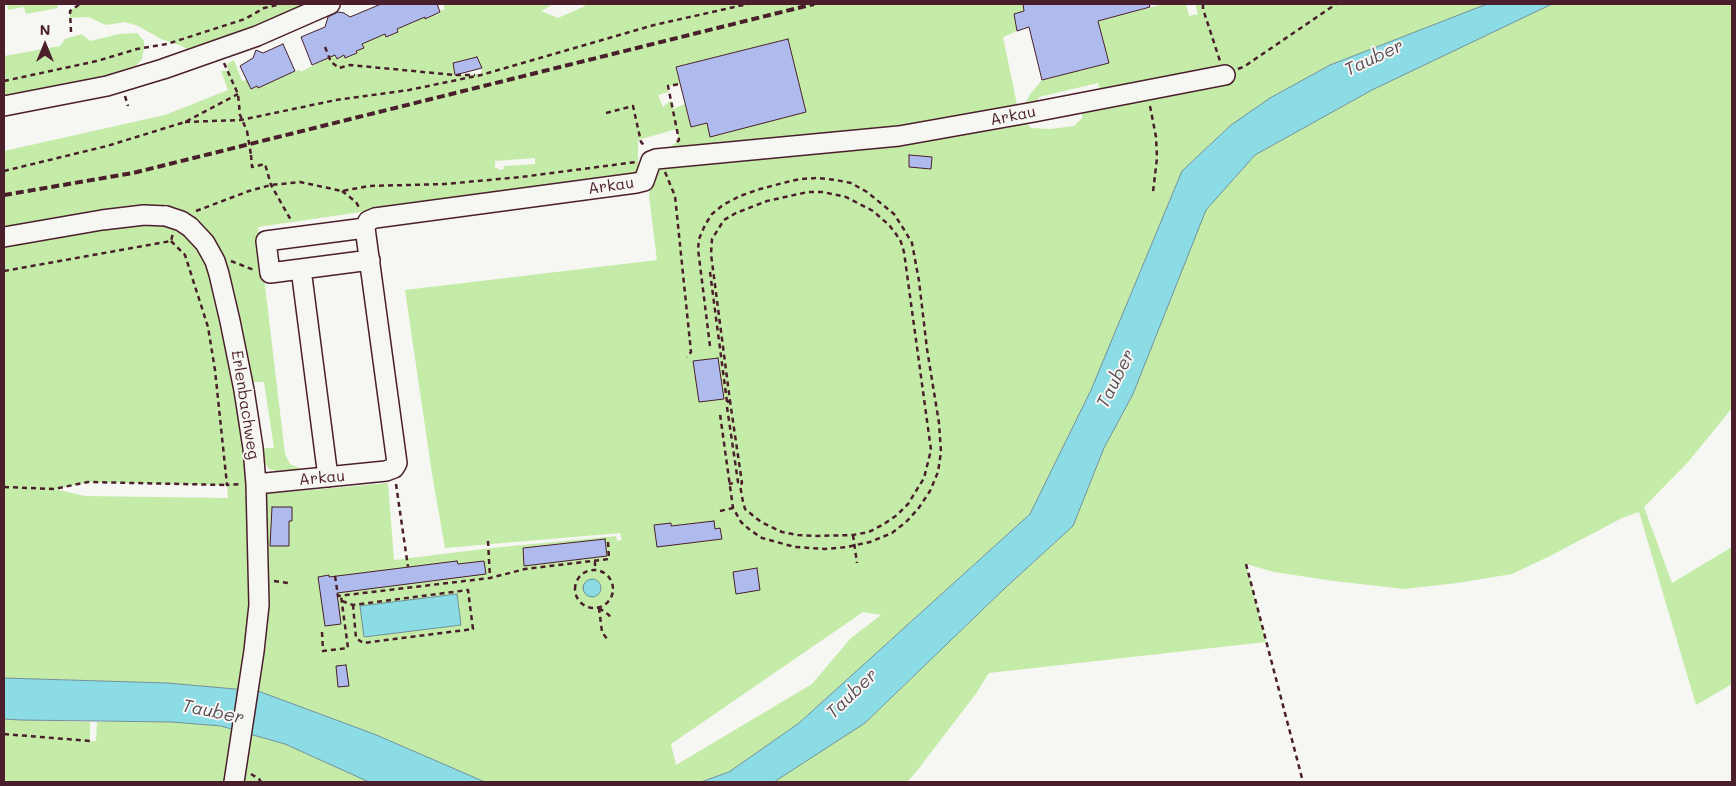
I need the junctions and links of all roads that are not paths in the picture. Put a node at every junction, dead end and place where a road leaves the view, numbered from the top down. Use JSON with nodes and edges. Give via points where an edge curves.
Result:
{"nodes":[{"id":1,"x":330,"y":4,"type":"edge"},
{"id":2,"x":1225,"y":75,"type":"road end"},
{"id":3,"x":4,"y":106,"type":"edge"},
{"id":4,"x":365,"y":228,"type":"junction"},
{"id":5,"x":4,"y":237,"type":"edge"},
{"id":6,"x":370,"y":260,"type":"junction"},
{"id":7,"x":301,"y":269,"type":"junction"},
{"id":8,"x":328,"y":477,"type":"junction"},
{"id":9,"x":256,"y":484,"type":"junction"},
{"id":10,"x":234,"y":782,"type":"edge"}],
"edges":[{"from":1,"to":3,"type":"street","via":[[257,36],[163,69],[107,86]]},
{"from":2,"to":4,"type":"street","name":"Arkau","via":[[899,136],[656,159],[651,161],[644,181],[636,183],[375,218],[368,221]]},
{"from":4,"to":6,"type":"street"},
{"from":4,"to":7,"type":"street","via":[[266,241],[270,273]]},
{"from":5,"to":9,"type":"street","name":"Erlenbachweg","via":[[144,215],[182,221],[205,243],[215,262],[230,320],[244,390]]},
{"from":6,"to":7,"type":"street"},
{"from":6,"to":8,"type":"street","name":"Arkau","via":[[397,463],[386,471]]},
{"from":7,"to":8,"type":"street"},
{"from":8,"to":9,"type":"street","name":"Arkau"},
{"from":9,"to":10,"type":"street","name":"Erlenbachweg","via":[[259,605]]}]}
